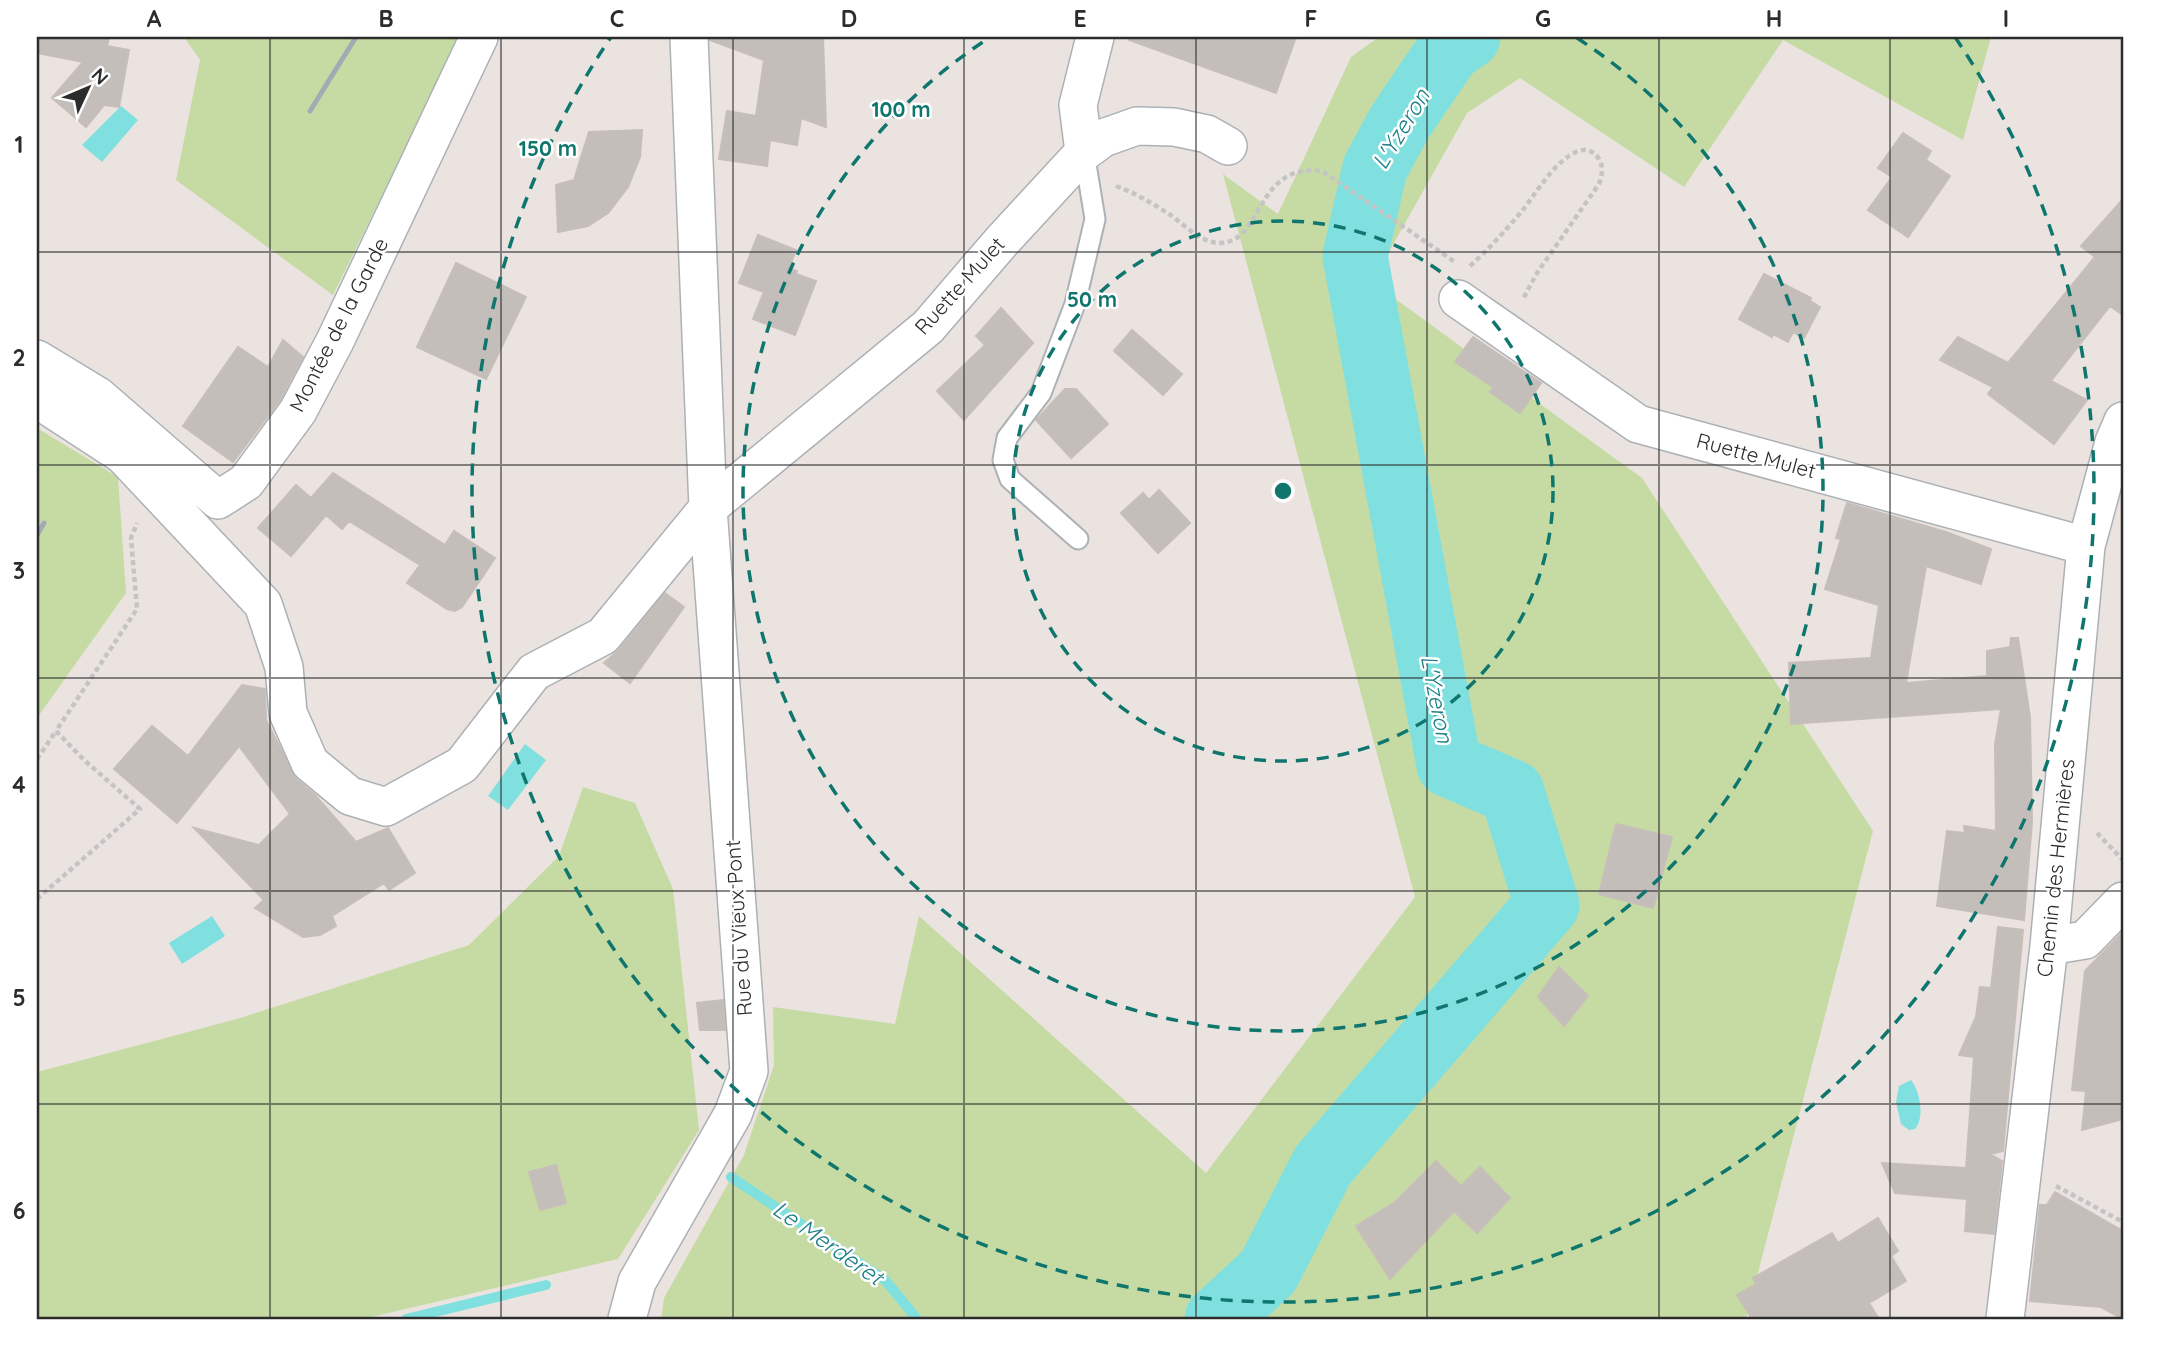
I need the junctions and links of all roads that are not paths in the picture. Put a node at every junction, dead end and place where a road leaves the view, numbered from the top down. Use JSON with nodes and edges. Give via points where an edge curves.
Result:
{"nodes":[{"id":1,"x":479,"y":37,"type":"edge"},
{"id":2,"x":689,"y":37,"type":"edge"},
{"id":3,"x":1094,"y":37,"type":"edge"},
{"id":4,"x":1228,"y":146,"type":"dead end"},
{"id":5,"x":1087,"y":167,"type":"junction"},
{"id":6,"x":1458,"y":299,"type":"dead end"},
{"id":7,"x":37,"y":359,"type":"edge"},
{"id":8,"x":37,"y":399,"type":"edge"},
{"id":9,"x":2123,"y":421,"type":"edge"},
{"id":10,"x":708,"y":508,"type":"junction"},
{"id":11,"x":1078,"y":539,"type":"dead end"},
{"id":12,"x":2086,"y":546,"type":"junction"},
{"id":13,"x":2123,"y":901,"type":"edge"},
{"id":14,"x":2049,"y":946,"type":"junction"},
{"id":15,"x":626,"y":1319,"type":"edge"},
{"id":16,"x":2005,"y":1319,"type":"edge"}],
"edges":[{"from":1,"to":7,"type":"street","name":"Montée de la Garde","via":[[335,341],[298,411],[246,482],[218,500],[98,396]]},
{"from":2,"to":10,"type":"street"},
{"from":3,"to":5,"type":"street","via":[[1078,104]]},
{"from":4,"to":5,"type":"street","name":"Ruette Mulet","via":[[1207,134],[1174,127],[1138,127],[1103,138]]},
{"from":5,"to":10,"type":"street","name":"Ruette Mulet","via":[[1001,242],[928,327]]},
{"from":5,"to":11,"type":"lane","via":[[1095,219],[1075,303],[1041,393],[1007,438],[1003,460],[1010,479]]},
{"from":6,"to":12,"type":"street","name":"Ruette Mulet","via":[[1638,424]]},
{"from":8,"to":10,"type":"street","name":"Ruette Mulet","via":[[123,455],[263,604],[284,667],[288,713],[310,763],[350,796],[386,807],[462,765],[534,672],[603,636]]},
{"from":9,"to":12,"type":"street","name":"Chemin des Hermières"},
{"from":10,"to":15,"type":"street","name":"Rue du Vieux Pont","via":[[749,1071],[733,1114],[637,1282]]},
{"from":12,"to":14,"type":"street","name":"Chemin des Hermières"},
{"from":13,"to":14,"type":"street","via":[[2085,940]]},
{"from":14,"to":16,"type":"street","name":"Chemin des Hermières"}]}
